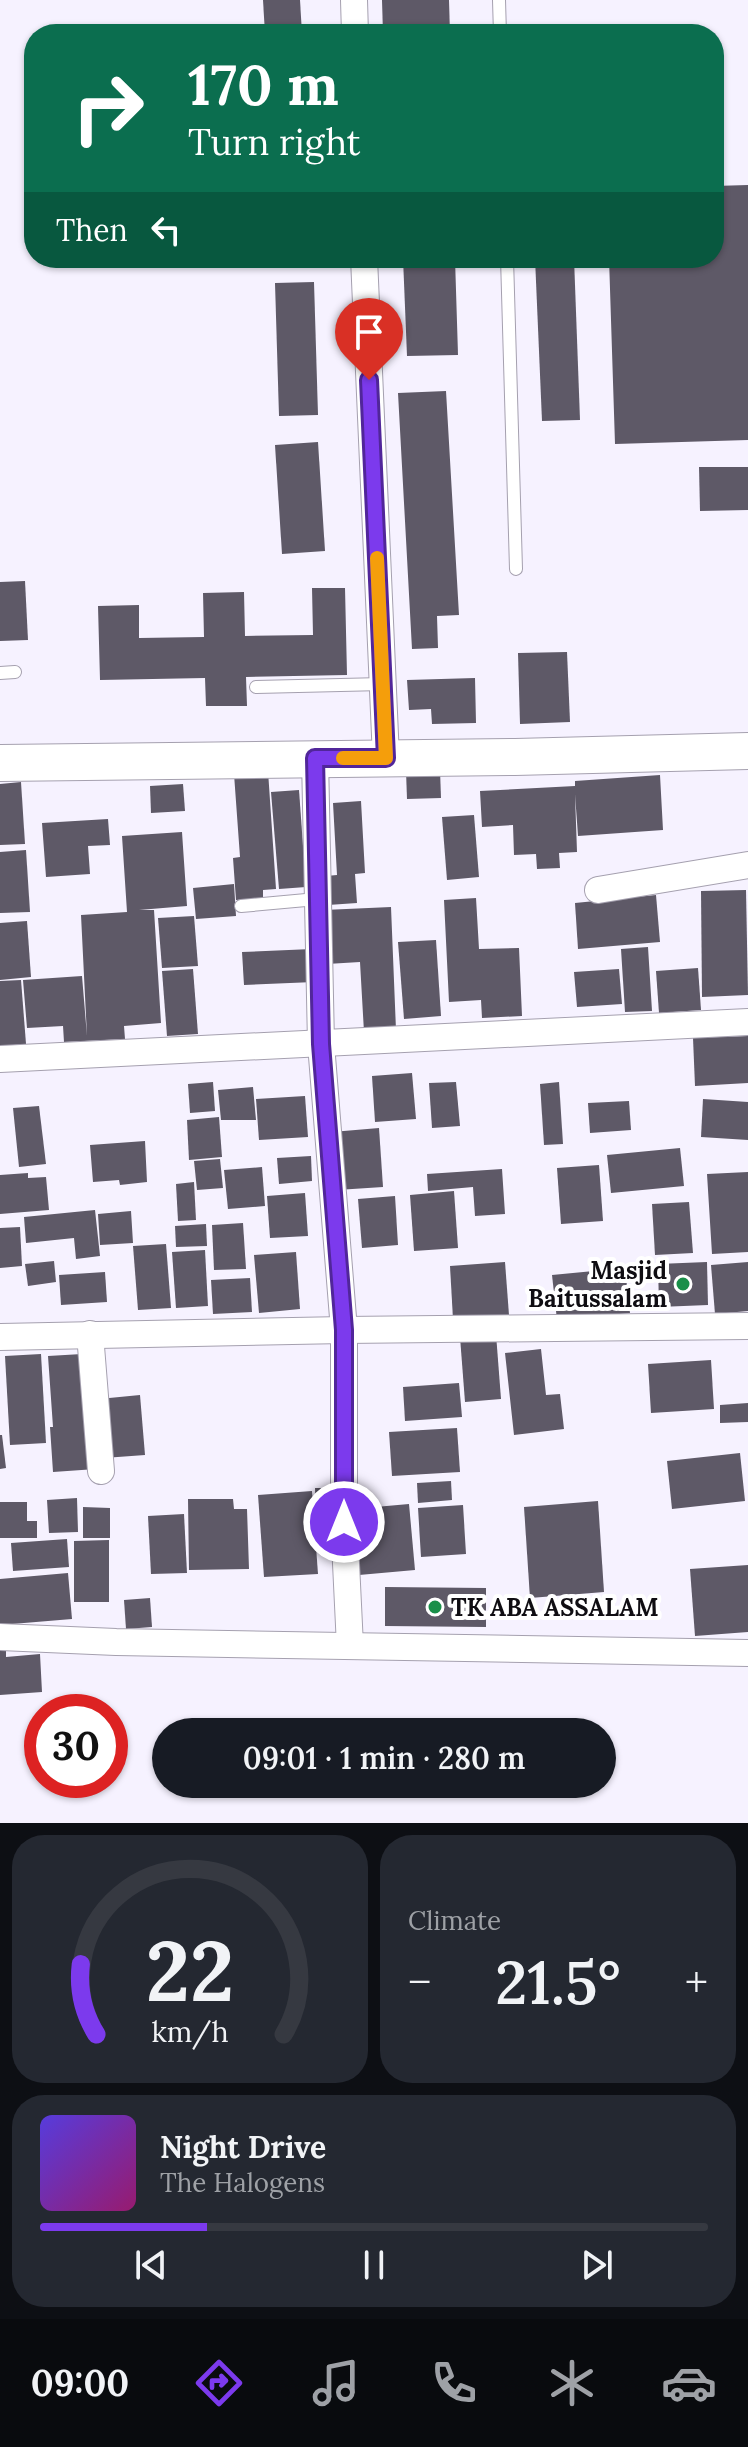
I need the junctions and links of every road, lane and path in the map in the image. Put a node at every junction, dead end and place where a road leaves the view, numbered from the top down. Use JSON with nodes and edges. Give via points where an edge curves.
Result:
{"nodes":[{"id":1,"x":354,"y":0,"type":"edge"},
{"id":2,"x":499,"y":0,"type":"edge"},
{"id":3,"x":355,"y":24,"type":"edge"},
{"id":4,"x":500,"y":24,"type":"edge"},
{"id":5,"x":364,"y":268,"type":"edge"},
{"id":6,"x":507,"y":268,"type":"edge"},
{"id":7,"x":516,"y":569,"type":"dead end"},
{"id":8,"x":15,"y":672,"type":"dead end"},
{"id":9,"x":0,"y":673,"type":"edge"},
{"id":10,"x":383,"y":684,"type":"junction"},
{"id":11,"x":256,"y":687,"type":"dead end"},
{"id":12,"x":748,"y":751,"type":"edge"},
{"id":13,"x":315,"y":758,"type":"junction"},
{"id":14,"x":386,"y":758,"type":"junction"},
{"id":15,"x":0,"y":763,"type":"edge"},
{"id":16,"x":748,"y":865,"type":"edge"},
{"id":17,"x":598,"y":890,"type":"dead end"},
{"id":18,"x":317,"y":899,"type":"junction"},
{"id":19,"x":241,"y":906,"type":"dead end"},
{"id":20,"x":748,"y":1022,"type":"edge"},
{"id":21,"x":321,"y":1044,"type":"junction"},
{"id":22,"x":0,"y":1059,"type":"edge"},
{"id":23,"x":748,"y":1326,"type":"edge"},
{"id":24,"x":344,"y":1330,"type":"junction"},
{"id":25,"x":90,"y":1334,"type":"junction"},
{"id":26,"x":0,"y":1337,"type":"edge"},
{"id":27,"x":101,"y":1471,"type":"dead end"},
{"id":28,"x":0,"y":1637,"type":"edge"},
{"id":29,"x":350,"y":1646,"type":"junction"},
{"id":30,"x":748,"y":1653,"type":"edge"}],
"edges":[{"from":1,"to":3,"type":"street"},
{"from":2,"to":4,"type":"lane"},
{"from":5,"to":10,"type":"street"},
{"from":6,"to":7,"type":"lane"},
{"from":8,"to":9,"type":"lane"},
{"from":10,"to":11,"type":"lane"},
{"from":10,"to":14,"type":"street"},
{"from":12,"to":14,"type":"main road"},
{"from":13,"to":14,"type":"main road"},
{"from":13,"to":15,"type":"main road"},
{"from":13,"to":18,"type":"street"},
{"from":16,"to":17,"type":"street"},
{"from":18,"to":19,"type":"lane"},
{"from":18,"to":21,"type":"street"},
{"from":20,"to":21,"type":"street"},
{"from":21,"to":22,"type":"street"},
{"from":21,"to":24,"type":"street"},
{"from":23,"to":24,"type":"street"},
{"from":24,"to":25,"type":"street"},
{"from":24,"to":29,"type":"street"},
{"from":25,"to":26,"type":"street"},
{"from":25,"to":27,"type":"street"},
{"from":28,"to":29,"type":"street"},
{"from":29,"to":30,"type":"street"}]}
